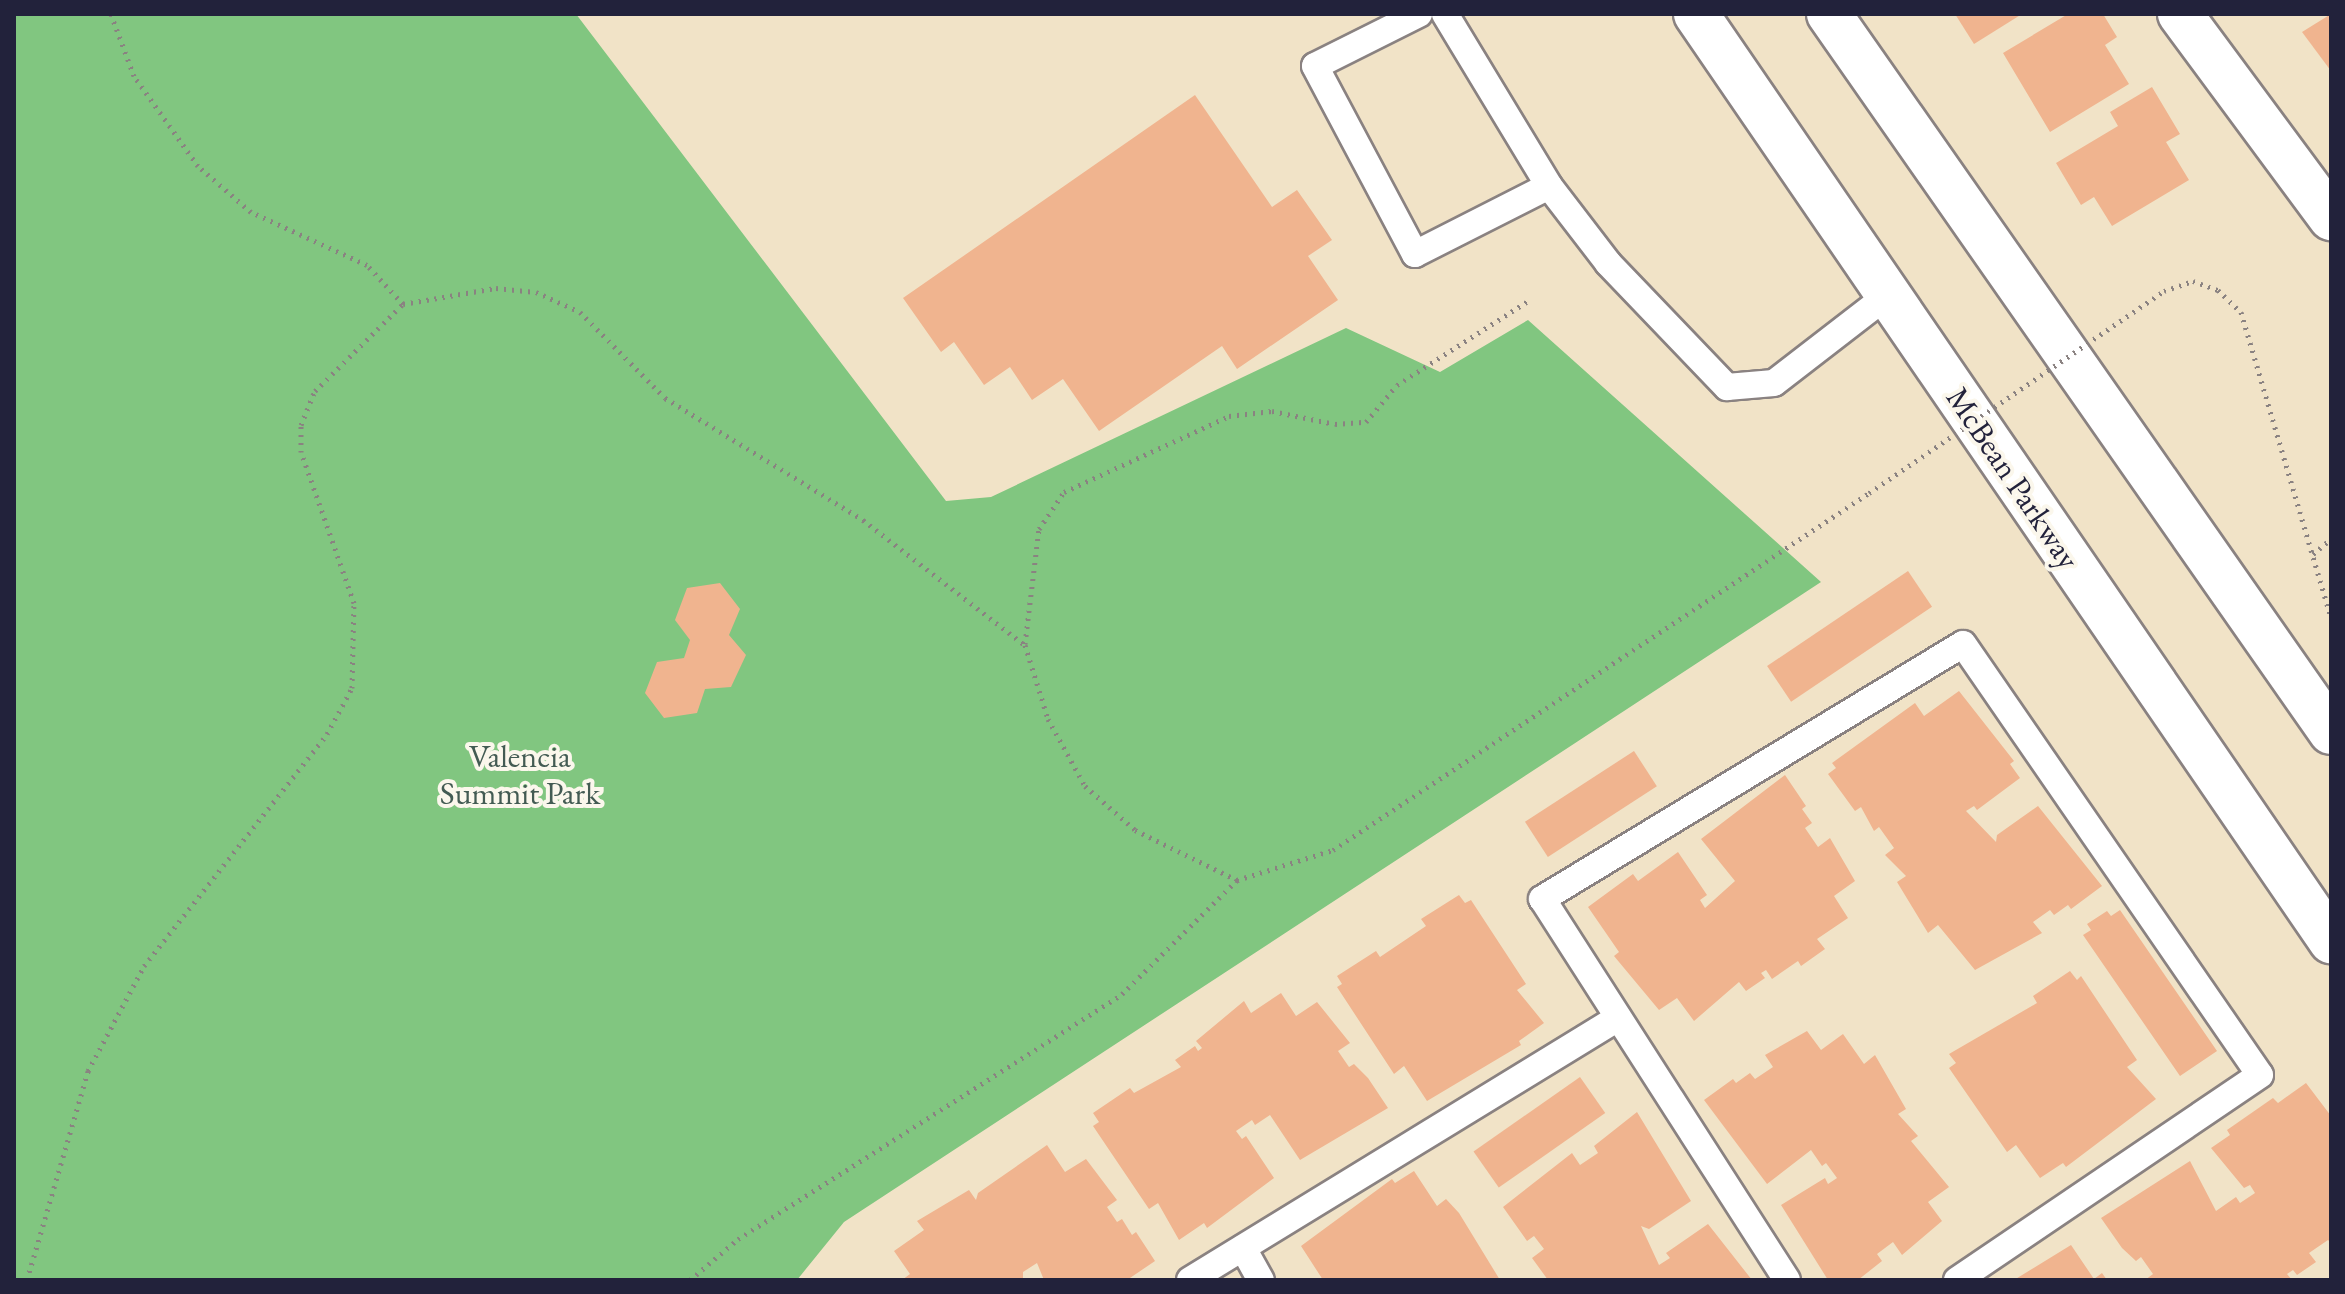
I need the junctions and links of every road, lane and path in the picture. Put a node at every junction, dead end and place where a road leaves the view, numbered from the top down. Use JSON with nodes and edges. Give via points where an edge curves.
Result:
{"nodes":[{"id":1,"x":111,"y":14,"type":"edge"},
{"id":2,"x":1419,"y":14,"type":"edge"},
{"id":3,"x":1445,"y":14,"type":"edge"},
{"id":4,"x":1696,"y":14,"type":"edge"},
{"id":5,"x":1829,"y":14,"type":"edge"},
{"id":6,"x":2192,"y":18,"type":"edge"},
{"id":7,"x":1549,"y":186,"type":"junction"},
{"id":8,"x":2331,"y":218,"type":"edge"},
{"id":9,"x":1888,"y":295,"type":"junction"},
{"id":10,"x":1528,"y":301,"type":"dead end"},
{"id":11,"x":403,"y":304,"type":"junction"},
{"id":12,"x":2331,"y":539,"type":"edge"},
{"id":13,"x":2313,"y":554,"type":"junction"},
{"id":14,"x":2331,"y":618,"type":"edge"},
{"id":15,"x":1025,"y":645,"type":"junction"},
{"id":16,"x":2331,"y":732,"type":"edge"},
{"id":17,"x":1237,"y":880,"type":"junction"},
{"id":18,"x":2331,"y":941,"type":"edge"},
{"id":19,"x":1618,"y":1018,"type":"junction"},
{"id":20,"x":1243,"y":1248,"type":"junction"},
{"id":21,"x":27,"y":1280,"type":"edge"},
{"id":22,"x":690,"y":1280,"type":"edge"},
{"id":23,"x":1190,"y":1280,"type":"edge"},
{"id":24,"x":1261,"y":1280,"type":"edge"},
{"id":25,"x":1787,"y":1280,"type":"edge"},
{"id":26,"x":1957,"y":1280,"type":"edge"}],
"edges":[{"from":1,"to":11,"type":"path","via":[[134,76],[198,166],[251,212],[367,265]]},
{"from":2,"to":7,"type":"lane","via":[[1315,66],[1415,254]]},
{"from":3,"to":7,"type":"lane"},
{"from":4,"to":9,"type":"main road","name":"McBean Parkway"},
{"from":5,"to":16,"type":"main road"},
{"from":6,"to":8,"type":"main road"},
{"from":7,"to":9,"type":"lane","via":[[1608,263],[1727,387],[1774,383]]},
{"from":9,"to":18,"type":"main road","name":"McBean Parkway"},
{"from":10,"to":15,"type":"path","via":[[1397,385],[1382,410],[1366,422],[1335,424],[1272,411],[1229,416],[1064,492],[1039,529]]},
{"from":11,"to":15,"type":"path","via":[[496,288],[536,292],[580,312],[665,398],[863,520]]},
{"from":11,"to":21,"type":"path","via":[[315,391],[301,425],[301,452],[354,603],[352,688],[327,734],[144,966],[88,1071]]},
{"from":12,"to":13,"type":"path"},
{"from":13,"to":14,"type":"path"},
{"from":13,"to":17,"type":"path","bridge":true,"via":[[2241,312],[2218,290],[2193,281],[2164,291],[1333,850]]},
{"from":15,"to":17,"type":"path","via":[[1048,719],[1085,786],[1135,830]]},
{"from":17,"to":22,"type":"path","via":[[1122,994],[738,1239]]},
{"from":19,"to":20,"type":"lane"},
{"from":19,"to":25,"type":"lane"},
{"from":19,"to":26,"type":"lane","via":[[1542,899],[1963,644],[2260,1075]]},
{"from":20,"to":23,"type":"lane"},
{"from":20,"to":24,"type":"lane"}]}
